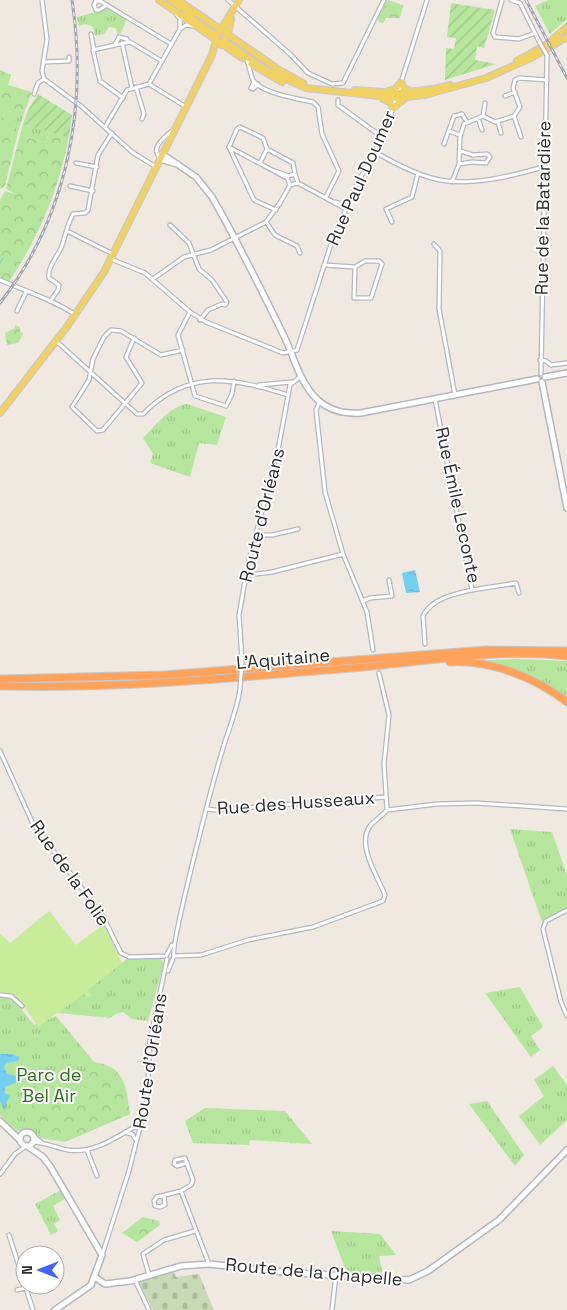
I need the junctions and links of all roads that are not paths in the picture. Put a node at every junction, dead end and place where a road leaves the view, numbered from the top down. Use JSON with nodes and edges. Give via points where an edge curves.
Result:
{"nodes":[{"id":1,"x":42,"y":0,"type":"edge"},
{"id":2,"x":159,"y":0,"type":"edge"},
{"id":3,"x":165,"y":0,"type":"edge"},
{"id":4,"x":170,"y":0,"type":"edge"},
{"id":5,"x":178,"y":0,"type":"edge"},
{"id":6,"x":228,"y":0,"type":"edge"},
{"id":7,"x":384,"y":0,"type":"edge"},
{"id":8,"x":427,"y":0,"type":"edge"},
{"id":9,"x":502,"y":0,"type":"edge"},
{"id":10,"x":510,"y":0,"type":"edge"},
{"id":11,"x":515,"y":1,"type":"edge"},
{"id":12,"x":238,"y":3,"type":"edge"},
{"id":13,"x":107,"y":5,"type":"dead end"},
{"id":14,"x":196,"y":26,"type":"junction"},
{"id":15,"x":567,"y":29,"type":"edge"},
{"id":16,"x":180,"y":30,"type":"junction"},
{"id":17,"x":535,"y":33,"type":"junction"},
{"id":18,"x":91,"y":34,"type":"dead end"},
{"id":19,"x":567,"y":36,"type":"edge"},
{"id":20,"x":222,"y":37,"type":"junction"},
{"id":21,"x":559,"y":38,"type":"junction"},
{"id":22,"x":127,"y":42,"type":"junction"},
{"id":23,"x":122,"y":43,"type":"junction"},
{"id":24,"x":171,"y":44,"type":"junction"},
{"id":25,"x":115,"y":45,"type":"junction"},
{"id":26,"x":94,"y":50,"type":"junction"},
{"id":27,"x":69,"y":57,"type":"dead end"},
{"id":28,"x":160,"y":60,"type":"junction"},
{"id":29,"x":246,"y":61,"type":"junction"},
{"id":30,"x":44,"y":62,"type":"junction"},
{"id":31,"x":44,"y":79,"type":"junction"},
{"id":32,"x":547,"y":80,"type":"junction"},
{"id":33,"x":401,"y":82,"type":"junction"},
{"id":34,"x":149,"y":84,"type":"junction"},
{"id":35,"x":305,"y":85,"type":"junction"},
{"id":36,"x":134,"y":87,"type":"junction"},
{"id":37,"x":433,"y":89,"type":"junction"},
{"id":38,"x":382,"y":92,"type":"junction"},
{"id":39,"x":515,"y":92,"type":"junction"},
{"id":40,"x":34,"y":94,"type":"dead end"},
{"id":41,"x":358,"y":94,"type":"junction"},
{"id":42,"x":397,"y":95,"type":"junction"},
{"id":43,"x":418,"y":96,"type":"junction"},
{"id":44,"x":505,"y":96,"type":"dead end"},
{"id":45,"x":123,"y":98,"type":"junction"},
{"id":46,"x":338,"y":100,"type":"dead end"},
{"id":47,"x":485,"y":103,"type":"dead end"},
{"id":48,"x":186,"y":107,"type":"junction"},
{"id":49,"x":393,"y":108,"type":"junction"},
{"id":50,"x":483,"y":116,"type":"junction"},
{"id":51,"x":514,"y":116,"type":"junction"},
{"id":52,"x":478,"y":118,"type":"junction"},
{"id":53,"x":142,"y":119,"type":"dead end"},
{"id":54,"x":467,"y":122,"type":"junction"},
{"id":55,"x":498,"y":122,"type":"junction"},
{"id":56,"x":105,"y":127,"type":"junction"},
{"id":57,"x":482,"y":130,"type":"dead end"},
{"id":58,"x":448,"y":131,"type":"junction"},
{"id":59,"x":112,"y":133,"type":"junction"},
{"id":60,"x":501,"y":133,"type":"dead end"},
{"id":61,"x":460,"y":134,"type":"junction"},
{"id":62,"x":382,"y":137,"type":"junction"},
{"id":63,"x":522,"y":137,"type":"dead end"},
{"id":64,"x":444,"y":144,"type":"dead end"},
{"id":65,"x":229,"y":147,"type":"junction"},
{"id":66,"x":267,"y":149,"type":"junction"},
{"id":67,"x":460,"y":150,"type":"junction"},
{"id":68,"x":375,"y":152,"type":"junction"},
{"id":69,"x":161,"y":156,"type":"junction"},
{"id":70,"x":76,"y":163,"type":"dead end"},
{"id":71,"x":260,"y":163,"type":"junction"},
{"id":72,"x":459,"y":164,"type":"junction"},
{"id":73,"x":97,"y":167,"type":"junction"},
{"id":74,"x":156,"y":167,"type":"junction"},
{"id":75,"x":543,"y":167,"type":"junction"},
{"id":76,"x":418,"y":173,"type":"junction"},
{"id":77,"x":295,"y":174,"type":"junction"},
{"id":78,"x":287,"y":177,"type":"junction"},
{"id":79,"x":452,"y":182,"type":"junction"},
{"id":80,"x":298,"y":183,"type":"junction"},
{"id":81,"x":290,"y":185,"type":"junction"},
{"id":82,"x":70,"y":186,"type":"dead end"},
{"id":83,"x":93,"y":190,"type":"junction"},
{"id":84,"x":326,"y":197,"type":"junction"},
{"id":85,"x":346,"y":207,"type":"junction"},
{"id":86,"x":276,"y":210,"type":"junction"},
{"id":87,"x":266,"y":222,"type":"junction"},
{"id":88,"x":392,"y":222,"type":"dead end"},
{"id":89,"x":170,"y":225,"type":"dead end"},
{"id":90,"x":69,"y":232,"type":"dead end"},
{"id":91,"x":235,"y":238,"type":"junction"},
{"id":92,"x":434,"y":244,"type":"dead end"},
{"id":93,"x":300,"y":253,"type":"dead end"},
{"id":94,"x":193,"y":254,"type":"junction"},
{"id":95,"x":112,"y":257,"type":"junction"},
{"id":96,"x":324,"y":265,"type":"junction"},
{"id":97,"x":355,"y":267,"type":"junction"},
{"id":98,"x":153,"y":279,"type":"junction"},
{"id":99,"x":0,"y":280,"type":"edge"},
{"id":100,"x":26,"y":292,"type":"junction"},
{"id":101,"x":52,"y":301,"type":"junction"},
{"id":102,"x":17,"y":311,"type":"dead end"},
{"id":103,"x":190,"y":312,"type":"junction"},
{"id":104,"x":76,"y":314,"type":"junction"},
{"id":105,"x":200,"y":320,"type":"junction"},
{"id":106,"x":134,"y":338,"type":"junction"},
{"id":107,"x":56,"y":341,"type":"junction"},
{"id":108,"x":182,"y":350,"type":"junction"},
{"id":109,"x":291,"y":352,"type":"junction"},
{"id":110,"x":540,"y":360,"type":"junction"},
{"id":111,"x":567,"y":363,"type":"edge"},
{"id":112,"x":91,"y":373,"type":"junction"},
{"id":113,"x":567,"y":373,"type":"edge"},
{"id":114,"x":301,"y":375,"type":"junction"},
{"id":115,"x":541,"y":378,"type":"junction"},
{"id":116,"x":234,"y":381,"type":"junction"},
{"id":117,"x":291,"y":382,"type":"junction"},
{"id":118,"x":191,"y":384,"type":"junction"},
{"id":119,"x":258,"y":386,"type":"junction"},
{"id":120,"x":288,"y":395,"type":"junction"},
{"id":121,"x":455,"y":395,"type":"junction"},
{"id":122,"x":435,"y":399,"type":"junction"},
{"id":123,"x":320,"y":401,"type":"junction"},
{"id":124,"x":124,"y":404,"type":"junction"},
{"id":125,"x":0,"y":413,"type":"edge"},
{"id":126,"x":567,"y":508,"type":"edge"},
{"id":127,"x":298,"y":529,"type":"dead end"},
{"id":128,"x":255,"y":535,"type":"junction"},
{"id":129,"x":343,"y":554,"type":"junction"},
{"id":130,"x":247,"y":574,"type":"junction"},
{"id":131,"x":389,"y":580,"type":"dead end"},
{"id":132,"x":472,"y":590,"type":"junction"},
{"id":133,"x":519,"y":594,"type":"dead end"},
{"id":134,"x":363,"y":601,"type":"junction"},
{"id":135,"x":425,"y":644,"type":"dead end"},
{"id":136,"x":373,"y":650,"type":"dead end"},
{"id":137,"x":567,"y":651,"type":"edge"},
{"id":138,"x":567,"y":656,"type":"edge"},
{"id":139,"x":418,"y":662,"type":"junction"},
{"id":140,"x":379,"y":673,"type":"dead end"},
{"id":141,"x":0,"y":679,"type":"edge"},
{"id":142,"x":0,"y":686,"type":"edge"},
{"id":143,"x":567,"y":702,"type":"edge"},
{"id":144,"x":0,"y":751,"type":"edge"},
{"id":145,"x":386,"y":797,"type":"junction"},
{"id":146,"x":207,"y":809,"type":"junction"},
{"id":147,"x":567,"y":809,"type":"edge"},
{"id":148,"x":387,"y":810,"type":"junction"},
{"id":149,"x":567,"y":910,"type":"edge"},
{"id":150,"x":170,"y":956,"type":"junction"},
{"id":151,"x":0,"y":995,"type":"edge"},
{"id":152,"x":22,"y":1006,"type":"dead end"},
{"id":153,"x":567,"y":1016,"type":"edge"},
{"id":154,"x":0,"y":1121,"type":"edge"},
{"id":155,"x":141,"y":1123,"type":"junction"},
{"id":156,"x":132,"y":1129,"type":"junction"},
{"id":157,"x":10,"y":1130,"type":"junction"},
{"id":158,"x":23,"y":1133,"type":"junction"},
{"id":159,"x":126,"y":1133,"type":"junction"},
{"id":160,"x":31,"y":1134,"type":"junction"},
{"id":161,"x":132,"y":1134,"type":"junction"},
{"id":162,"x":20,"y":1140,"type":"junction"},
{"id":163,"x":43,"y":1143,"type":"junction"},
{"id":164,"x":30,"y":1144,"type":"junction"},
{"id":165,"x":135,"y":1148,"type":"junction"},
{"id":166,"x":87,"y":1150,"type":"junction"},
{"id":167,"x":567,"y":1150,"type":"edge"},
{"id":168,"x":15,"y":1154,"type":"junction"},
{"id":169,"x":187,"y":1163,"type":"dead end"},
{"id":170,"x":0,"y":1176,"type":"edge"},
{"id":171,"x":98,"y":1176,"type":"dead end"},
{"id":172,"x":181,"y":1191,"type":"junction"},
{"id":173,"x":164,"y":1196,"type":"dead end"},
{"id":174,"x":195,"y":1232,"type":"junction"},
{"id":175,"x":9,"y":1235,"type":"dead end"},
{"id":176,"x":104,"y":1247,"type":"junction"},
{"id":177,"x":97,"y":1248,"type":"junction"},
{"id":178,"x":15,"y":1254,"type":"edge"},
{"id":179,"x":102,"y":1255,"type":"junction"},
{"id":180,"x":99,"y":1264,"type":"junction"},
{"id":181,"x":208,"y":1264,"type":"junction"},
{"id":182,"x":336,"y":1274,"type":"junction"},
{"id":183,"x":149,"y":1275,"type":"junction"},
{"id":184,"x":95,"y":1277,"type":"junction"},
{"id":185,"x":135,"y":1279,"type":"junction"},
{"id":186,"x":28,"y":1295,"type":"edge"},
{"id":187,"x":33,"y":1310,"type":"edge"},
{"id":188,"x":54,"y":1310,"type":"edge"},
{"id":189,"x":149,"y":1310,"type":"edge"},
{"id":190,"x":332,"y":1310,"type":"edge"}],
"edges":[{"from":1,"to":30,"type":"street","via":[[47,39]]},
{"from":2,"to":14,"type":"main road"},
{"from":2,"to":16,"type":"street","via":[[180,17]]},
{"from":3,"to":20,"type":"main road"},
{"from":4,"to":20,"type":"main road"},
{"from":5,"to":20,"type":"main road"},
{"from":6,"to":12,"type":"street"},
{"from":7,"to":12,"type":"street","via":[[340,85],[308,73]]},
{"from":8,"to":33,"type":"street","name":"Rue Paul Doumer"},
{"from":9,"to":17,"type":"street","via":[[493,33],[495,38],[519,40]]},
{"from":10,"to":11,"type":"street"},
{"from":11,"to":17,"type":"street","name":"Rue de la Batardière","via":[[520,3]]},
{"from":12,"to":20,"type":"main road"},
{"from":13,"to":24,"type":"street"},
{"from":14,"to":16,"type":"street","via":[[187,25]]},
{"from":14,"to":20,"type":"main road"},
{"from":15,"to":21,"type":"main road"},
{"from":16,"to":24,"type":"street"},
{"from":17,"to":32,"type":"street","name":"Rue de la Batardière","bridge":true,"via":[[547,55]]},
{"from":18,"to":26,"type":"street"},
{"from":19,"to":21,"type":"main road"},
{"from":20,"to":29,"type":"main road"},
{"from":20,"to":35,"type":"main road"},
{"from":20,"to":35,"type":"main road","via":[[265,67]]},
{"from":20,"to":48,"type":"main road"},
{"from":21,"to":37,"type":"main road","via":[[499,69]]},
{"from":21,"to":43,"type":"main road","via":[[531,58],[492,76]]},
{"from":22,"to":23,"type":"street"},
{"from":22,"to":25,"type":"street","via":[[122,36],[118,37]]},
{"from":22,"to":28,"type":"street"},
{"from":23,"to":25,"type":"street"},
{"from":23,"to":36,"type":"street"},
{"from":24,"to":28,"type":"street"},
{"from":25,"to":26,"type":"street"},
{"from":26,"to":45,"type":"street","via":[[100,81]]},
{"from":27,"to":30,"type":"street","via":[[66,63]]},
{"from":28,"to":34,"type":"street"},
{"from":29,"to":35,"type":"main road","via":[[274,78]]},
{"from":29,"to":84,"type":"street","via":[[256,83],[267,90],[313,102],[318,107],[322,134],[339,171]]},
{"from":30,"to":31,"type":"street"},
{"from":31,"to":40,"type":"street","via":[[38,82]]},
{"from":31,"to":56,"type":"street"},
{"from":32,"to":39,"type":"street","via":[[520,78],[513,83]]},
{"from":32,"to":75,"type":"street","name":"Rue de la Batardière"},
{"from":33,"to":37,"type":"main road","via":[[406,90]]},
{"from":33,"to":38,"type":"main road","via":[[392,90]]},
{"from":33,"to":42,"type":"street","name":"Rue Paul Doumer"},
{"from":34,"to":36,"type":"street"},
{"from":34,"to":48,"type":"street"},
{"from":35,"to":38,"type":"main road"},
{"from":35,"to":41,"type":"main road"},
{"from":36,"to":45,"type":"street"},
{"from":36,"to":53,"type":"street","via":[[144,114]]},
{"from":37,"to":42,"type":"main road"},
{"from":38,"to":42,"type":"main road"},
{"from":39,"to":44,"type":"street"},
{"from":39,"to":51,"type":"street","via":[[520,107]]},
{"from":41,"to":42,"type":"main road"},
{"from":41,"to":49,"type":"main road","via":[[388,100]]},
{"from":42,"to":43,"type":"main road"},
{"from":42,"to":49,"type":"street","name":"Rue Paul Doumer"},
{"from":43,"to":49,"type":"main road","via":[[403,99]]},
{"from":45,"to":56,"type":"street"},
{"from":46,"to":62,"type":"street","via":[[338,106]]},
{"from":47,"to":50,"type":"street"},
{"from":48,"to":69,"type":"main road"},
{"from":49,"to":62,"type":"street","name":"Rue Paul Doumer"},
{"from":50,"to":52,"type":"street"},
{"from":50,"to":55,"type":"street"},
{"from":51,"to":55,"type":"street"},
{"from":51,"to":63,"type":"street"},
{"from":52,"to":54,"type":"street"},
{"from":52,"to":57,"type":"street"},
{"from":54,"to":58,"type":"street","via":[[463,115],[457,115],[450,120]]},
{"from":54,"to":61,"type":"street"},
{"from":55,"to":60,"type":"street"},
{"from":56,"to":59,"type":"street"},
{"from":58,"to":61,"type":"street"},
{"from":58,"to":64,"type":"street"},
{"from":59,"to":73,"type":"street","via":[[98,156]]},
{"from":59,"to":74,"type":"street","via":[[132,152]]},
{"from":61,"to":67,"type":"street"},
{"from":62,"to":68,"type":"street","name":"Rue Paul Doumer"},
{"from":65,"to":66,"type":"street","via":[[240,127],[263,138]]},
{"from":65,"to":71,"type":"street"},
{"from":65,"to":86,"type":"street","via":[[254,200]]},
{"from":66,"to":71,"type":"street"},
{"from":66,"to":77,"type":"street","via":[[293,163]]},
{"from":67,"to":72,"type":"street"},
{"from":67,"to":72,"type":"street","via":[[490,157],[486,163]]},
{"from":68,"to":76,"type":"street"},
{"from":68,"to":85,"type":"street","name":"Rue Paul Doumer"},
{"from":69,"to":74,"type":"main road"},
{"from":69,"to":91,"type":"street","via":[[196,177],[207,189]]},
{"from":70,"to":73,"type":"street"},
{"from":71,"to":78,"type":"street"},
{"from":72,"to":79,"type":"street"},
{"from":73,"to":83,"type":"street"},
{"from":74,"to":95,"type":"main road"},
{"from":75,"to":79,"type":"street","via":[[470,182]]},
{"from":75,"to":110,"type":"street","name":"Rue de la Batardière"},
{"from":76,"to":79,"type":"street"},
{"from":76,"to":88,"type":"street","via":[[412,198],[386,209]]},
{"from":77,"to":78,"type":"street"},
{"from":77,"to":80,"type":"street"},
{"from":78,"to":81,"type":"street"},
{"from":80,"to":81,"type":"street"},
{"from":80,"to":84,"type":"street"},
{"from":81,"to":86,"type":"street"},
{"from":82,"to":83,"type":"street"},
{"from":83,"to":101,"type":"street","via":[[88,210],[74,213],[65,229],[61,248],[49,272],[49,278],[59,285]]},
{"from":84,"to":85,"type":"street"},
{"from":85,"to":96,"type":"street","name":"Rue Paul Doumer"},
{"from":86,"to":87,"type":"street"},
{"from":87,"to":91,"type":"street"},
{"from":87,"to":93,"type":"street","via":[[275,235],[297,246]]},
{"from":89,"to":94,"type":"street","via":[[189,243]]},
{"from":90,"to":95,"type":"street"},
{"from":91,"to":94,"type":"street","via":[[211,250]]},
{"from":91,"to":109,"type":"street"},
{"from":92,"to":121,"type":"street","via":[[440,251],[438,309]]},
{"from":94,"to":98,"type":"street"},
{"from":94,"to":105,"type":"street","via":[[199,269],[212,280],[223,298],[222,304],[208,310]]},
{"from":95,"to":98,"type":"street"},
{"from":95,"to":104,"type":"main road"},
{"from":96,"to":97,"type":"street"},
{"from":96,"to":109,"type":"street","name":"Rue Paul Doumer","via":[[300,345]]},
{"from":97,"to":97,"type":"street","via":[[354,298],[371,298],[382,264],[365,261]]},
{"from":98,"to":103,"type":"street"},
{"from":99,"to":100,"type":"street"},
{"from":100,"to":101,"type":"street"},
{"from":100,"to":102,"type":"street"},
{"from":101,"to":104,"type":"street"},
{"from":103,"to":105,"type":"street"},
{"from":103,"to":108,"type":"street","via":[[179,332]]},
{"from":104,"to":107,"type":"main road"},
{"from":105,"to":109,"type":"street","via":[[283,353]]},
{"from":106,"to":108,"type":"street","via":[[161,355]]},
{"from":106,"to":112,"type":"street","via":[[120,330],[109,332],[93,359]]},
{"from":106,"to":124,"type":"street","via":[[126,356],[142,383]]},
{"from":107,"to":112,"type":"street"},
{"from":107,"to":125,"type":"main road"},
{"from":108,"to":118,"type":"street"},
{"from":109,"to":114,"type":"street"},
{"from":110,"to":111,"type":"street","via":[[551,365]]},
{"from":110,"to":115,"type":"street","name":"Rue de la Batardière"},
{"from":112,"to":124,"type":"street"},
{"from":112,"to":124,"type":"street","via":[[72,407],[95,430],[103,430]]},
{"from":113,"to":115,"type":"street"},
{"from":114,"to":117,"type":"street"},
{"from":114,"to":123,"type":"street"},
{"from":115,"to":121,"type":"street"},
{"from":115,"to":126,"type":"street"},
{"from":116,"to":118,"type":"street"},
{"from":116,"to":118,"type":"street","via":[[226,406],[196,396]]},
{"from":116,"to":119,"type":"street"},
{"from":117,"to":119,"type":"street"},
{"from":117,"to":120,"type":"street","name":"Route d'Orléans"},
{"from":118,"to":124,"type":"street","via":[[169,392],[142,414],[135,414]]},
{"from":119,"to":120,"type":"street"},
{"from":120,"to":128,"type":"street","name":"Route d'Orléans","via":[[278,450]]},
{"from":121,"to":122,"type":"street"},
{"from":122,"to":123,"type":"street","via":[[352,413],[335,410]]},
{"from":122,"to":132,"type":"street","name":"Rue Émile Leconte"},
{"from":123,"to":129,"type":"street","via":[[316,410],[322,482]]},
{"from":127,"to":128,"type":"street"},
{"from":128,"to":130,"type":"street","name":"Route d'Orléans"},
{"from":129,"to":130,"type":"street","via":[[296,567]]},
{"from":129,"to":134,"type":"street"},
{"from":130,"to":146,"type":"street","name":"Route d'Orléans","bridge":true,"via":[[239,615],[240,689]]},
{"from":131,"to":134,"type":"street","via":[[392,596]]},
{"from":132,"to":133,"type":"street","name":"Rue Émile Leconte","via":[[516,582]]},
{"from":132,"to":135,"type":"street","via":[[444,596],[425,612]]},
{"from":134,"to":136,"type":"street","via":[[370,622]]},
{"from":137,"to":141,"type":"highway","name":"L'Aquitaine","via":[[485,650],[164,675]]},
{"from":138,"to":139,"type":"highway","name":"L'Aquitaine","via":[[496,654]]},
{"from":139,"to":142,"type":"highway","name":"L'Aquitaine","via":[[172,682]]},
{"from":139,"to":143,"type":"highway","via":[[459,662],[500,668],[534,681]]},
{"from":140,"to":145,"type":"street","via":[[389,715],[384,756]]},
{"from":144,"to":150,"type":"street","name":"Rue de la Folie","via":[[33,824],[102,914],[121,953],[129,957]]},
{"from":145,"to":146,"type":"street","name":"Rue des Husseaux"},
{"from":145,"to":148,"type":"street"},
{"from":146,"to":150,"type":"street","name":"Route d'Orléans"},
{"from":147,"to":148,"type":"street","via":[[476,803]]},
{"from":148,"to":150,"type":"street","via":[[370,826],[366,838],[369,857],[385,895],[383,901],[313,927],[248,940],[201,955]]},
{"from":149,"to":153,"type":"street","via":[[546,921],[543,929]]},
{"from":150,"to":155,"type":"street","name":"Route d'Orléans","via":[[150,1040],[148,1094]]},
{"from":151,"to":152,"type":"street","via":[[11,996]]},
{"from":154,"to":157,"type":"street"},
{"from":155,"to":156,"type":"street"},
{"from":155,"to":165,"type":"street","name":"Route d'Orléans"},
{"from":156,"to":159,"type":"street"},
{"from":156,"to":161,"type":"street"},
{"from":157,"to":158,"type":"street"},
{"from":157,"to":162,"type":"street"},
{"from":158,"to":160,"type":"street"},
{"from":158,"to":162,"type":"street"},
{"from":159,"to":161,"type":"street"},
{"from":159,"to":166,"type":"street"},
{"from":160,"to":163,"type":"street"},
{"from":160,"to":164,"type":"street"},
{"from":161,"to":165,"type":"street","via":[[136,1137]]},
{"from":162,"to":164,"type":"street"},
{"from":162,"to":168,"type":"street"},
{"from":163,"to":164,"type":"street"},
{"from":163,"to":166,"type":"street","via":[[66,1150]]},
{"from":164,"to":168,"type":"street"},
{"from":164,"to":177,"type":"street","via":[[50,1166]]},
{"from":165,"to":176,"type":"street","name":"Route d'Orléans"},
{"from":166,"to":171,"type":"street"},
{"from":167,"to":182,"type":"street","name":"Route de la Chapelle","via":[[499,1220],[418,1277],[400,1281]]},
{"from":168,"to":170,"type":"street"},
{"from":169,"to":172,"type":"street","via":[[193,1180]]},
{"from":172,"to":173,"type":"street"},
{"from":172,"to":174,"type":"street"},
{"from":174,"to":181,"type":"street"},
{"from":174,"to":183,"type":"street","via":[[164,1240],[143,1254]]},
{"from":175,"to":178,"type":"street"},
{"from":176,"to":177,"type":"street"},
{"from":176,"to":179,"type":"street","name":"Route d'Orléans"},
{"from":177,"to":179,"type":"street"},
{"from":177,"to":180,"type":"street"},
{"from":179,"to":180,"type":"street"},
{"from":180,"to":184,"type":"street"},
{"from":181,"to":182,"type":"street","name":"Route de la Chapelle"},
{"from":181,"to":183,"type":"street","name":"Route de la Chapelle","via":[[181,1266]]},
{"from":182,"to":190,"type":"street"},
{"from":183,"to":185,"type":"street","name":"Route de la Chapelle"},
{"from":184,"to":185,"type":"street","name":"Route de la Chapelle","via":[[105,1284]]},
{"from":184,"to":188,"type":"street","via":[[75,1298]]},
{"from":185,"to":189,"type":"street"},
{"from":186,"to":187,"type":"street"}]}
